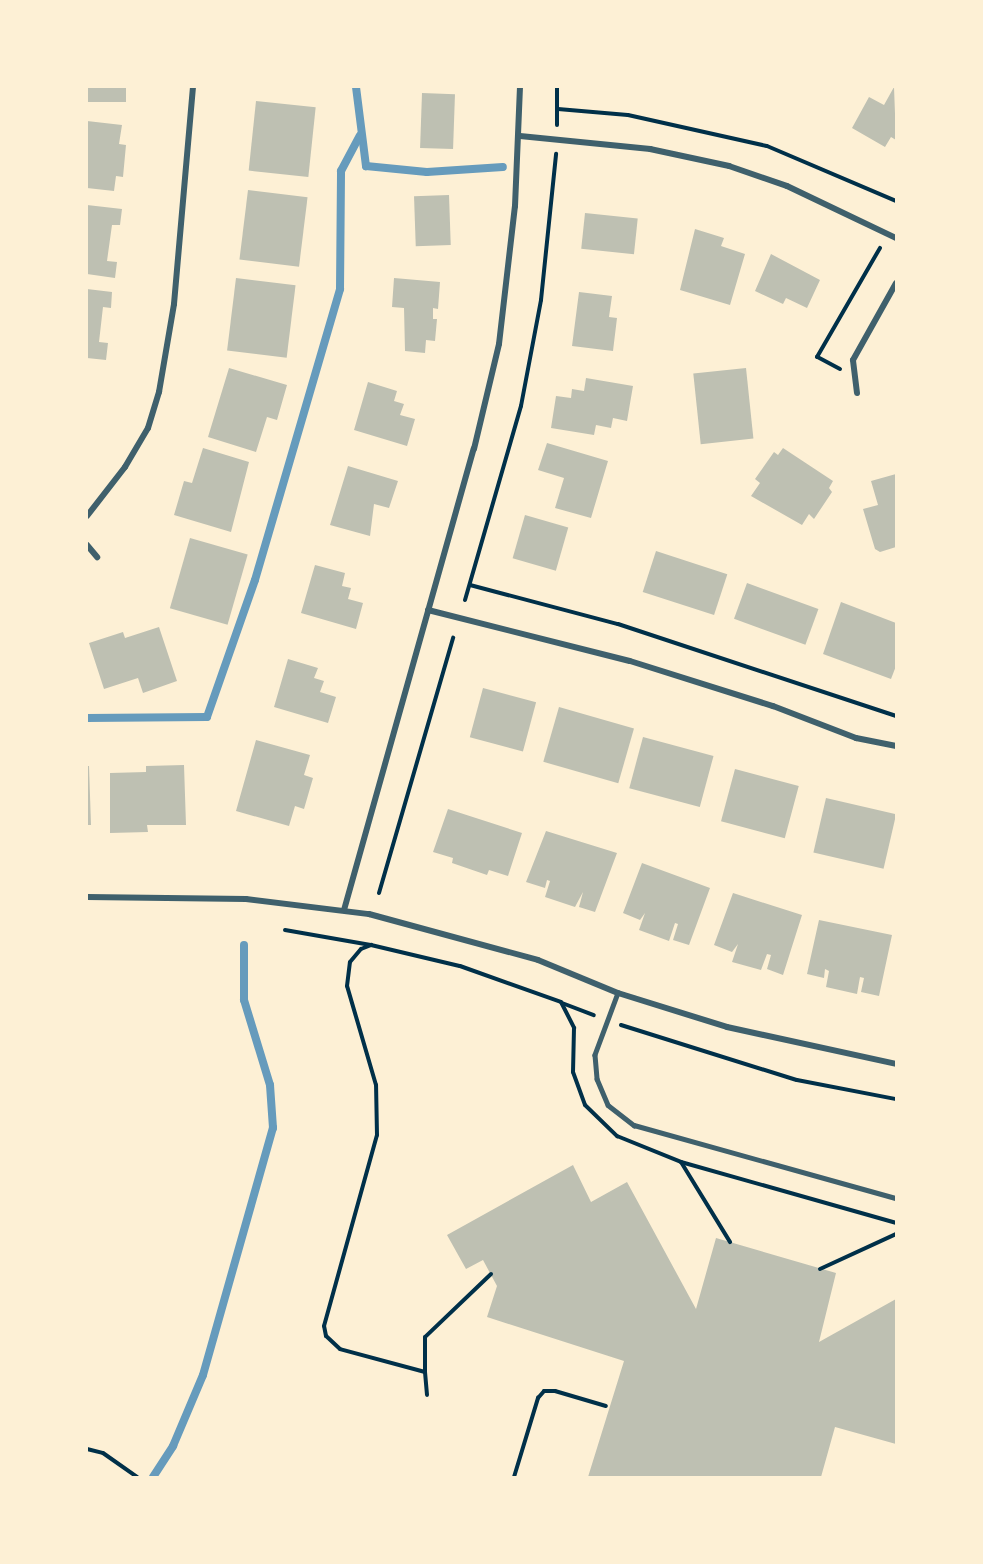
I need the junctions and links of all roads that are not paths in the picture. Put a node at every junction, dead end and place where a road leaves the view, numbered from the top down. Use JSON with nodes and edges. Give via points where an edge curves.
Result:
{"nodes":[{"id":1,"x":193,"y":87,"type":"edge"},
{"id":2,"x":520,"y":87,"type":"edge"},
{"id":3,"x":520,"y":136,"type":"junction"},
{"id":4,"x":896,"y":238,"type":"edge"},
{"id":5,"x":896,"y":283,"type":"edge"},
{"id":6,"x":857,"y":393,"type":"dead end"},
{"id":7,"x":87,"y":516,"type":"edge"},
{"id":8,"x":87,"y":545,"type":"edge"},
{"id":9,"x":97,"y":557,"type":"dead end"},
{"id":10,"x":428,"y":610,"type":"junction"},
{"id":11,"x":896,"y":746,"type":"edge"},
{"id":12,"x":87,"y":897,"type":"edge"},
{"id":13,"x":344,"y":910,"type":"junction"},
{"id":14,"x":618,"y":993,"type":"junction"},
{"id":15,"x":896,"y":1064,"type":"edge"},
{"id":16,"x":896,"y":1198,"type":"edge"}],
"edges":[{"from":1,"to":7,"type":"street","via":[[174,304],[159,392],[148,428],[126,467]]},
{"from":2,"to":3,"type":"street"},
{"from":3,"to":4,"type":"street","via":[[650,149],[729,166],[787,186]]},
{"from":3,"to":10,"type":"street","via":[[510,270],[498,344]]},
{"from":5,"to":6,"type":"street","via":[[853,360]]},
{"from":8,"to":9,"type":"street"},
{"from":10,"to":11,"type":"street","via":[[630,661],[773,706],[856,738]]},
{"from":10,"to":13,"type":"street"},
{"from":12,"to":13,"type":"street","via":[[246,899]]},
{"from":13,"to":14,"type":"street","via":[[483,943],[538,960]]},
{"from":14,"to":15,"type":"street","via":[[773,1040]]},
{"from":14,"to":16,"type":"lane","via":[[595,1055],[597,1079],[608,1105],[634,1125]]}]}
